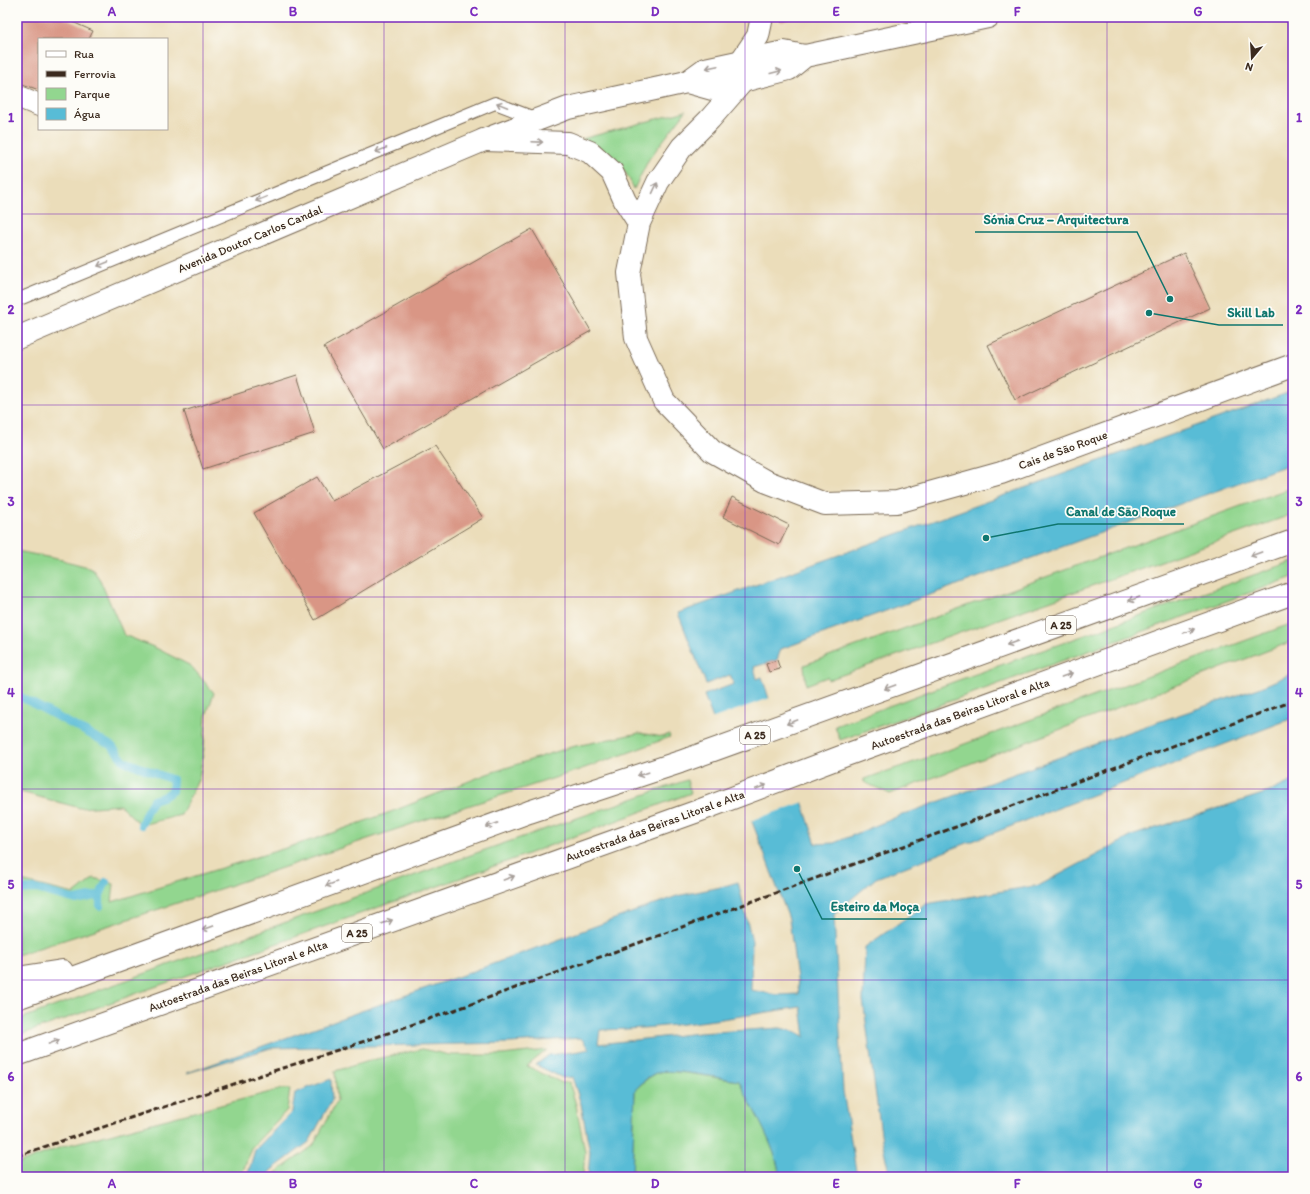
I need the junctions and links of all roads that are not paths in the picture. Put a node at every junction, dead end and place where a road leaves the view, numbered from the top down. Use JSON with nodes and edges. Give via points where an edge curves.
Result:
{"nodes":[{"id":1,"x":762,"y":17,"type":"edge"},
{"id":2,"x":988,"y":17,"type":"edge"},
{"id":3,"x":742,"y":71,"type":"junction"},
{"id":4,"x":17,"y":96,"type":"edge"},
{"id":5,"x":38,"y":105,"type":"edge"},
{"id":6,"x":538,"y":120,"type":"junction"},
{"id":7,"x":484,"y":140,"type":"junction"},
{"id":8,"x":638,"y":223,"type":"junction"},
{"id":9,"x":17,"y":300,"type":"edge"},
{"id":10,"x":17,"y":338,"type":"edge"},
{"id":11,"x":1293,"y":365,"type":"edge"},
{"id":12,"x":1293,"y":541,"type":"edge"},
{"id":13,"x":1293,"y":594,"type":"edge"},
{"id":14,"x":115,"y":962,"type":"junction"},
{"id":15,"x":17,"y":978,"type":"edge"},
{"id":16,"x":17,"y":998,"type":"edge"},
{"id":17,"x":17,"y":1056,"type":"edge"}],
"edges":[{"from":1,"to":3,"type":"main road","via":[[758,36]]},
{"from":2,"to":3,"type":"main road","name":"Avenida Doutor Carlos Candal","via":[[805,56],[784,52]]},
{"from":3,"to":6,"type":"main road","name":"Avenida Doutor Carlos Candal","via":[[705,68],[687,82],[568,108]]},
{"from":8,"to":3,"type":"main road","one_way":true,"via":[[658,182],[682,147],[710,119]]},
{"from":4,"to":5,"type":"main road"},
{"from":6,"to":7,"type":"main road","name":"Avenida Doutor Carlos Candal"},
{"from":6,"to":9,"type":"lane","one_way":true,"via":[[495,103]]},
{"from":7,"to":8,"type":"main road","name":"Avenida Doutor Carlos Candal","one_way":true,"via":[[568,143],[590,152],[612,172]]},
{"from":7,"to":10,"type":"main road","name":"Avenida Doutor Carlos Candal"},
{"from":8,"to":11,"type":"main road","name":"Cais de São Roque","via":[[629,273],[636,338],[664,401],[712,451],[765,481],[825,504],[897,502],[1001,473]]},
{"from":12,"to":14,"type":"main road","number":"A 25","one_way":true,"via":[[829,709],[529,812]]},
{"from":17,"to":13,"type":"main road","name":"Autoestrada das Beiras Litoral e Alta","number":"A 25","one_way":true},
{"from":14,"to":15,"type":"main road"},
{"from":14,"to":16,"type":"main road","number":"A 25"}]}
